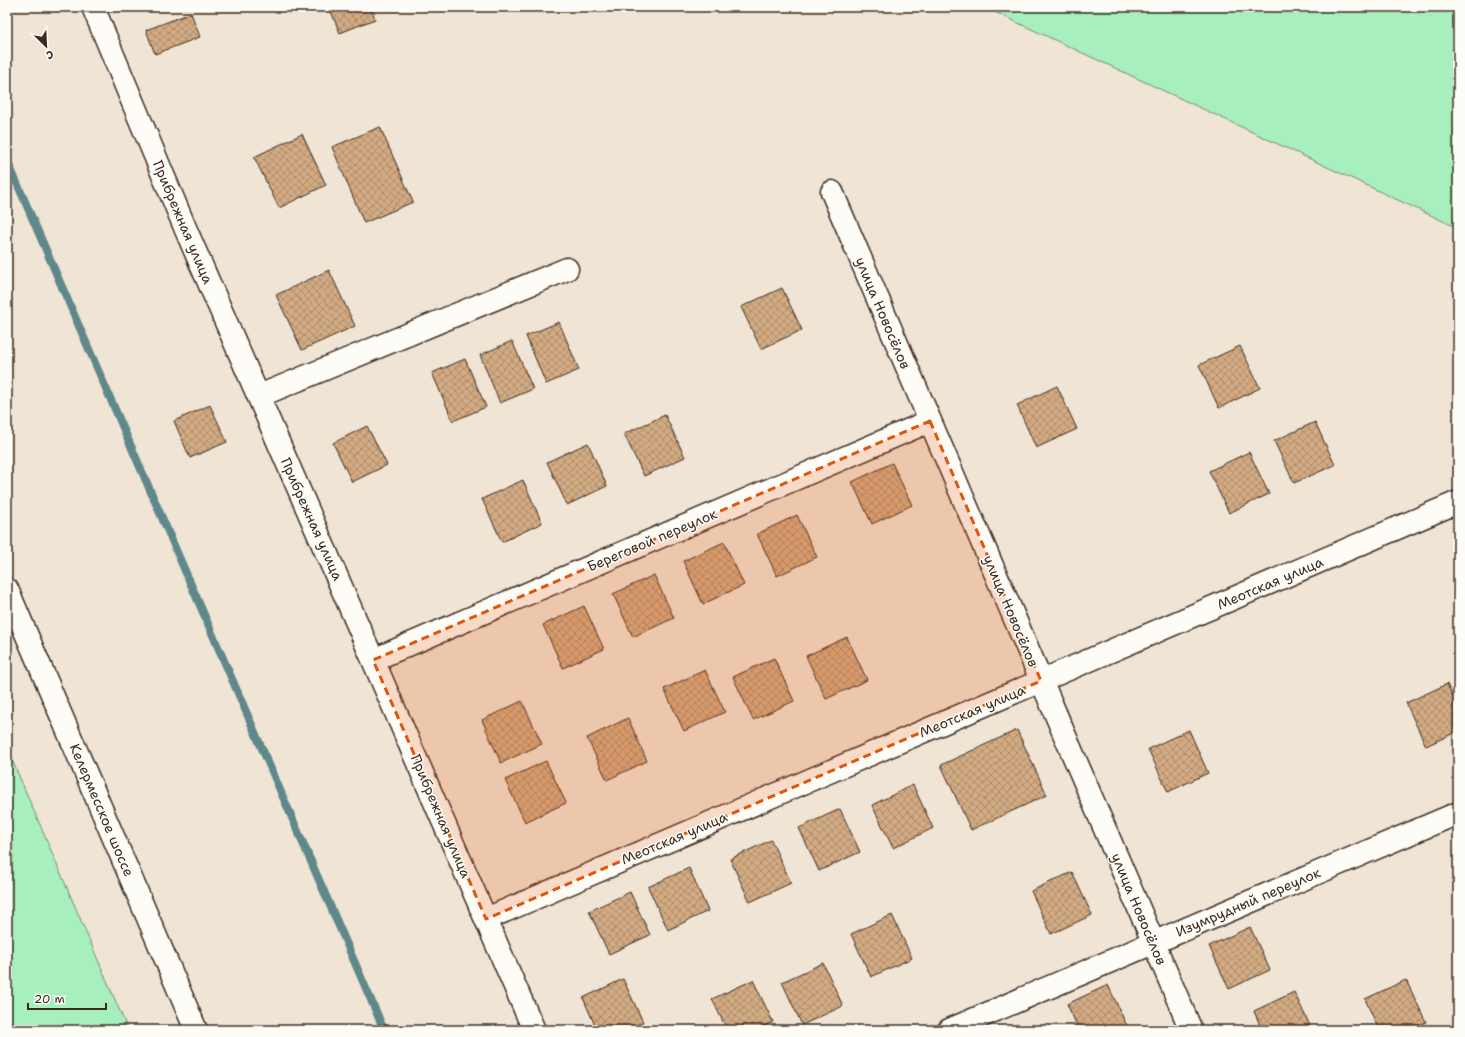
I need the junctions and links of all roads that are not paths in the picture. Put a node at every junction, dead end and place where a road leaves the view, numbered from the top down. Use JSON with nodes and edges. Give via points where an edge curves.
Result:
{"nodes":[{"id":1,"x":93,"y":7,"type":"edge"},
{"id":2,"x":832,"y":192,"type":"dead end"},
{"id":3,"x":567,"y":269,"type":"dead end"},
{"id":4,"x":258,"y":396,"type":"junction"},
{"id":5,"x":930,"y":421,"type":"junction"},
{"id":6,"x":1458,"y":502,"type":"edge"},
{"id":7,"x":7,"y":589,"type":"edge"},
{"id":8,"x":373,"y":660,"type":"junction"},
{"id":9,"x":1041,"y":681,"type":"junction"},
{"id":10,"x":1458,"y":812,"type":"edge"},
{"id":11,"x":486,"y":919,"type":"junction"},
{"id":12,"x":1153,"y":943,"type":"junction"},
{"id":13,"x":196,"y":1030,"type":"edge"},
{"id":14,"x":534,"y":1030,"type":"edge"},
{"id":15,"x":949,"y":1030,"type":"edge"},
{"id":16,"x":1190,"y":1030,"type":"edge"}],
"edges":[{"from":1,"to":4,"type":"street","name":"Прибрежная улица"},
{"from":2,"to":5,"type":"street","name":"улица Новосёлов"},
{"from":3,"to":4,"type":"street"},
{"from":4,"to":8,"type":"street","name":"Прибрежная улица"},
{"from":5,"to":8,"type":"street","name":"Береговой переулок"},
{"from":5,"to":9,"type":"street","name":"улица Новосёлов"},
{"from":6,"to":9,"type":"street","name":"Меотская улица"},
{"from":7,"to":13,"type":"street","name":"Келермесское шоссе"},
{"from":8,"to":11,"type":"street","name":"Прибрежная улица"},
{"from":9,"to":11,"type":"street","name":"Меотская улица"},
{"from":9,"to":12,"type":"street","name":"улица Новосёлов"},
{"from":10,"to":12,"type":"street","name":"Изумрудный переулок"},
{"from":11,"to":14,"type":"street","name":"Прибрежная улица"},
{"from":12,"to":15,"type":"street","name":"Изумрудный переулок"},
{"from":12,"to":16,"type":"street","name":"улица Новосёлов"}]}
